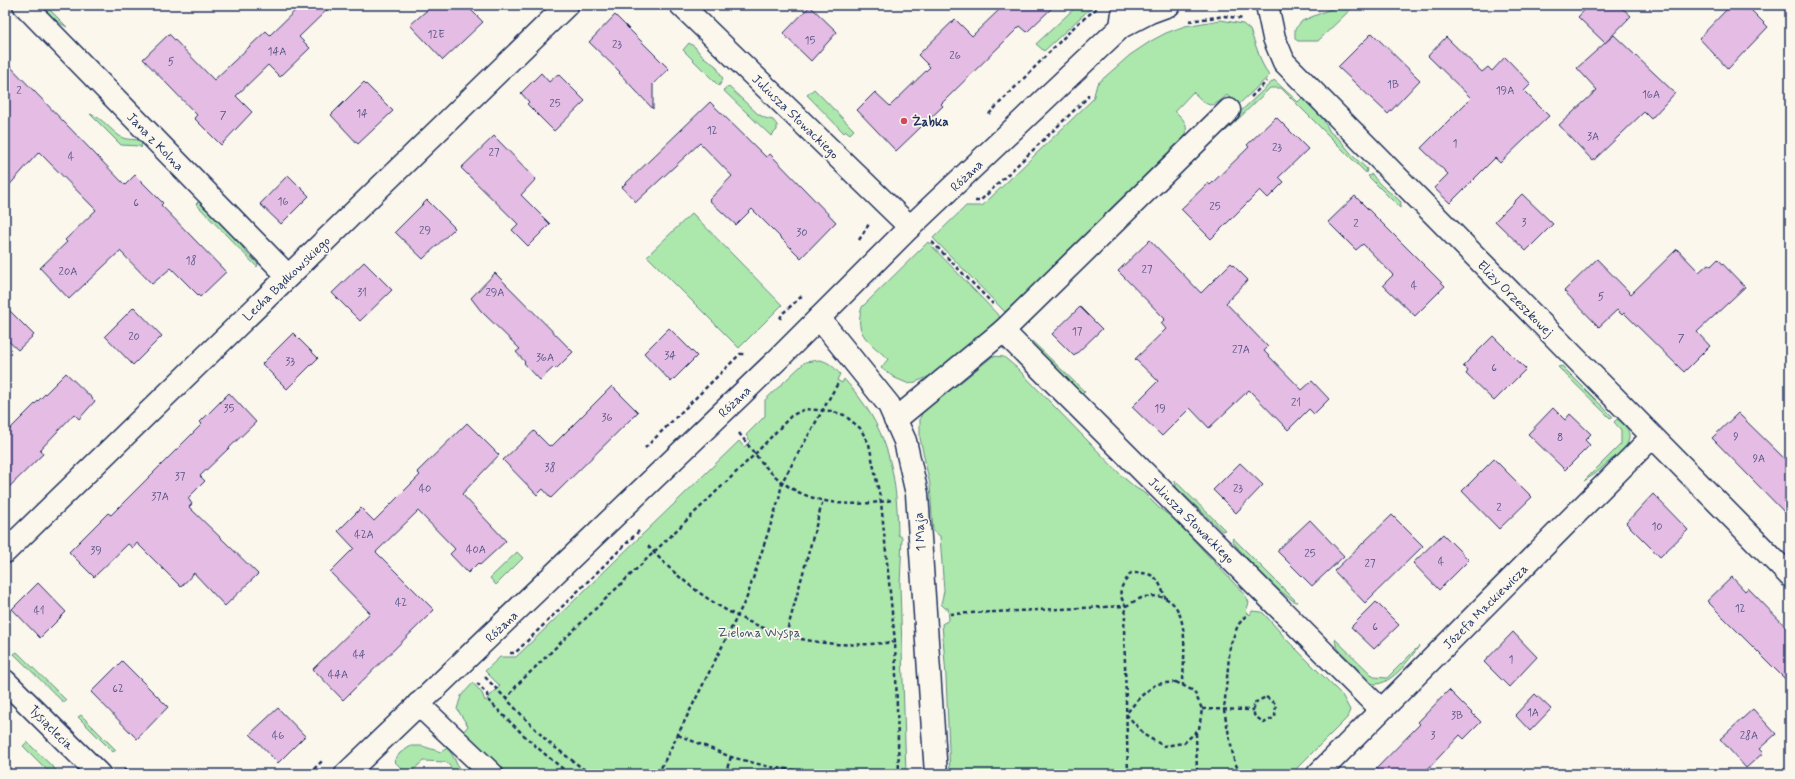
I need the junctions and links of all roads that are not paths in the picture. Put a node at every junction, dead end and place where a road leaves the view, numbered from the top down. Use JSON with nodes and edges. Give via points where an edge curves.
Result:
{"nodes":[{"id":1,"x":24,"y":5,"type":"edge"},
{"id":2,"x":567,"y":5,"type":"edge"},
{"id":3,"x":682,"y":5,"type":"edge"},
{"id":4,"x":1124,"y":5,"type":"edge"},
{"id":5,"x":1169,"y":5,"type":"edge"},
{"id":6,"x":1267,"y":5,"type":"edge"},
{"id":7,"x":1121,"y":27,"type":"junction"},
{"id":8,"x":1229,"y":110,"type":"road end"},
{"id":9,"x":919,"y":232,"type":"junction"},
{"id":10,"x":288,"y":276,"type":"junction"},
{"id":11,"x":819,"y":318,"type":"junction"},
{"id":12,"x":1007,"y":326,"type":"junction"},
{"id":13,"x":895,"y":420,"type":"junction"},
{"id":14,"x":1652,"y":437,"type":"junction"},
{"id":15,"x":5,"y":552,"type":"edge"},
{"id":16,"x":1790,"y":576,"type":"edge"},
{"id":17,"x":5,"y":681,"type":"edge"},
{"id":18,"x":418,"y":704,"type":"junction"},
{"id":19,"x":1382,"y":710,"type":"junction"},
{"id":20,"x":99,"y":774,"type":"edge"},
{"id":21,"x":346,"y":774,"type":"edge"},
{"id":22,"x":492,"y":774,"type":"edge"},
{"id":23,"x":936,"y":774,"type":"edge"},
{"id":24,"x":1318,"y":774,"type":"edge"}],
"edges":[{"from":1,"to":10,"type":"street","name":"Jana z Kolna"},
{"from":2,"to":10,"type":"street","name":"Lecha Bądkowskiego"},
{"from":3,"to":9,"type":"street","name":"Juliusza Słowackiego"},
{"from":4,"to":7,"type":"street"},
{"from":5,"to":7,"type":"street","name":"Różana"},
{"from":6,"to":14,"type":"street","name":"Elizy Orzeszkowej","via":[[1274,38],[1284,62]]},
{"from":7,"to":9,"type":"street","name":"Różana"},
{"from":8,"to":12,"type":"street"},
{"from":9,"to":11,"type":"street","name":"Różana"},
{"from":10,"to":15,"type":"street","name":"Lecha Bądkowskiego"},
{"from":11,"to":13,"type":"street","name":"1 Maja","via":[[889,405]]},
{"from":11,"to":18,"type":"street","name":"Różana"},
{"from":12,"to":13,"type":"street"},
{"from":12,"to":19,"type":"street","name":"Juliusza Słowackiego"},
{"from":13,"to":23,"type":"street","name":"1 Maja","via":[[905,441],[917,494]]},
{"from":14,"to":16,"type":"street","name":"Elizy Orzeszkowej"},
{"from":14,"to":19,"type":"street","name":"Józefa Mackiewicza"},
{"from":17,"to":20,"type":"street","name":"Tysiąclecia"},
{"from":18,"to":21,"type":"street","name":"Różana"},
{"from":18,"to":22,"type":"street"},
{"from":19,"to":24,"type":"street","name":"Józefa Mackiewicza"}]}
